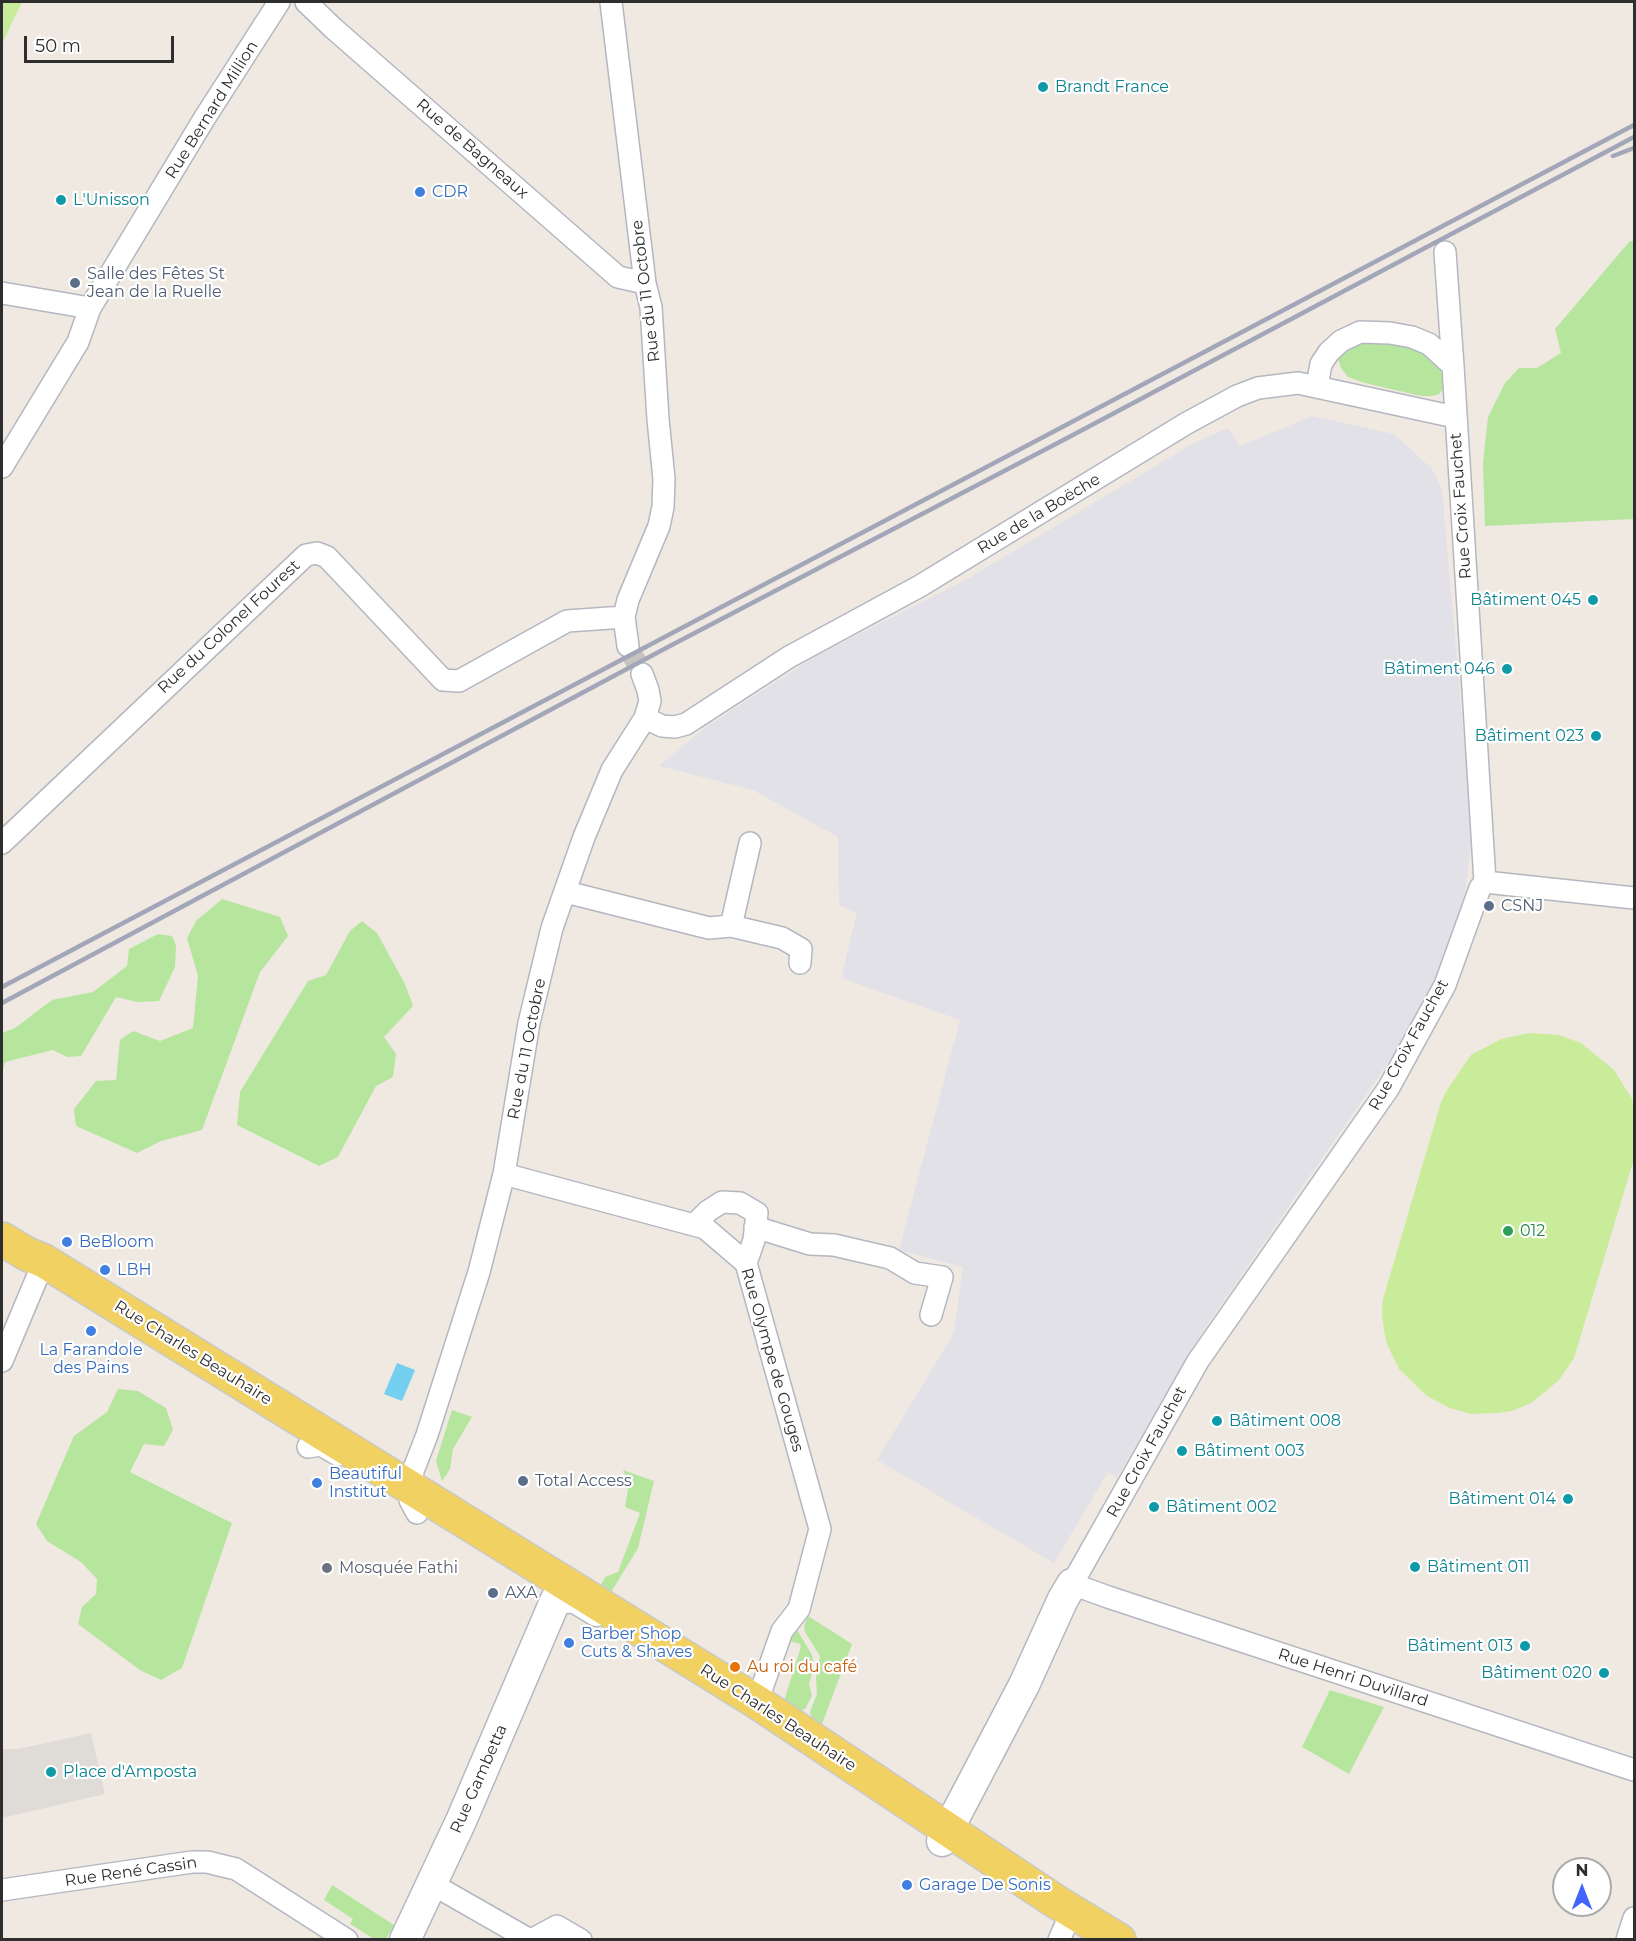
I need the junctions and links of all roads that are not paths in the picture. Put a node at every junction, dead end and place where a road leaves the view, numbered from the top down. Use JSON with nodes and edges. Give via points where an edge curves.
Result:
{"nodes":[{"id":1,"x":279,"y":2,"type":"edge"},
{"id":2,"x":306,"y":2,"type":"edge"},
{"id":3,"x":612,"y":2,"type":"edge"},
{"id":4,"x":1445,"y":252,"type":"dead end"},
{"id":5,"x":645,"y":283,"type":"junction"},
{"id":6,"x":2,"y":293,"type":"edge"},
{"id":7,"x":90,"y":308,"type":"junction"},
{"id":8,"x":1453,"y":366,"type":"junction"},
{"id":9,"x":1317,"y":386,"type":"junction"},
{"id":10,"x":1455,"y":417,"type":"junction"},
{"id":11,"x":2,"y":468,"type":"edge"},
{"id":12,"x":624,"y":617,"type":"junction"},
{"id":13,"x":628,"y":646,"type":"tunnel mouth"},
{"id":14,"x":642,"y":674,"type":"tunnel mouth"},
{"id":15,"x":645,"y":718,"type":"junction"},
{"id":16,"x":2,"y":843,"type":"edge"},
{"id":17,"x":750,"y":843,"type":"dead end"},
{"id":18,"x":1485,"y":882,"type":"junction"},
{"id":19,"x":566,"y":892,"type":"junction"},
{"id":20,"x":1635,"y":898,"type":"edge"},
{"id":21,"x":731,"y":926,"type":"junction"},
{"id":22,"x":800,"y":963,"type":"dead end"},
{"id":23,"x":504,"y":1174,"type":"junction"},
{"id":24,"x":694,"y":1225,"type":"junction"},
{"id":25,"x":755,"y":1227,"type":"junction"},
{"id":26,"x":28,"y":1255,"type":"edge"},
{"id":27,"x":746,"y":1263,"type":"junction"},
{"id":28,"x":931,"y":1315,"type":"dead end"},
{"id":29,"x":2,"y":1361,"type":"edge"},
{"id":30,"x":408,"y":1485,"type":"junction"},
{"id":31,"x":1072,"y":1584,"type":"junction"},
{"id":32,"x":569,"y":1597,"type":"junction"},
{"id":33,"x":757,"y":1702,"type":"junction"},
{"id":34,"x":1635,"y":1770,"type":"edge"},
{"id":35,"x":944,"y":1824,"type":"junction"},
{"id":36,"x":432,"y":1884,"type":"junction"},
{"id":37,"x":2,"y":1890,"type":"edge"},
{"id":38,"x":1635,"y":1918,"type":"edge"},
{"id":39,"x":1066,"y":1925,"type":"edge"},
{"id":40,"x":347,"y":1940,"type":"edge"},
{"id":41,"x":405,"y":1940,"type":"edge"},
{"id":42,"x":530,"y":1940,"type":"edge"},
{"id":43,"x":581,"y":1940,"type":"edge"},
{"id":44,"x":1119,"y":1940,"type":"edge"},
{"id":45,"x":1627,"y":1940,"type":"edge"}],
"edges":[{"from":1,"to":7,"type":"street","name":"Rue Bernard Million"},
{"from":2,"to":5,"type":"street","name":"Rue de Bagneaux","via":[[618,277]]},
{"from":3,"to":5,"type":"street","name":"Rue du 11 Octobre"},
{"from":4,"to":8,"type":"street","name":"Rue Croix Fauchet"},
{"from":5,"to":12,"type":"street","name":"Rue du 11 Octobre","via":[[651,307],[663,498],[659,526]]},
{"from":6,"to":7,"type":"street"},
{"from":7,"to":11,"type":"street","name":"Rue Bernard Million","via":[[78,342]]},
{"from":8,"to":9,"type":"street","via":[[1429,344],[1412,337],[1360,332],[1329,352],[1321,364]]},
{"from":8,"to":10,"type":"street","name":"Rue Croix Fauchet"},
{"from":9,"to":10,"type":"street","name":"Rue de la Boëche"},
{"from":9,"to":15,"type":"street","name":"Rue de la Boëche","via":[[1279,385],[1237,396],[920,586],[789,657],[686,724],[662,726]]},
{"from":10,"to":18,"type":"street","name":"Rue Croix Fauchet"},
{"from":12,"to":13,"type":"street","name":"Rue du 11 Octobre"},
{"from":12,"to":16,"type":"street","name":"Rue du Colonel Fourest","via":[[567,621],[459,681],[443,680],[327,557],[317,553],[306,555]]},
{"from":14,"to":15,"type":"street","name":"Rue du 11 Octobre","via":[[650,701]]},
{"from":15,"to":19,"type":"street","name":"Rue du 11 Octobre","via":[[612,770]]},
{"from":17,"to":21,"type":"street"},
{"from":18,"to":20,"type":"street"},
{"from":18,"to":31,"type":"street","name":"Rue Croix Fauchet","via":[[1445,985],[1388,1089],[1198,1361]]},
{"from":19,"to":21,"type":"street","via":[[709,928]]},
{"from":19,"to":23,"type":"street","name":"Rue du 11 Octobre","via":[[552,928],[529,1023]]},
{"from":21,"to":22,"type":"street","via":[[782,938],[801,949]]},
{"from":23,"to":24,"type":"street","name":"Rue Olympe de Gouges"},
{"from":23,"to":30,"type":"street","name":"Rue du 11 Octobre","via":[[479,1272]]},
{"from":24,"to":25,"type":"street","via":[[722,1202],[740,1203],[757,1213]]},
{"from":24,"to":27,"type":"street","name":"Rue Olympe de Gouges","via":[[705,1228]]},
{"from":25,"to":27,"type":"street"},
{"from":25,"to":28,"type":"street","via":[[810,1244],[890,1257],[915,1273],[942,1277]]},
{"from":26,"to":29,"type":"street"},
{"from":26,"to":30,"type":"main road","name":"Rue Charles Beauhaire"},
{"from":26,"to":30,"type":"main road","via":[[308,1446]]},
{"from":27,"to":33,"type":"street","name":"Rue Olympe de Gouges","via":[[820,1529],[799,1609],[782,1631]]},
{"from":30,"to":32,"type":"main road","name":"Rue Charles Beauhaire","via":[[495,1551]]},
{"from":31,"to":34,"type":"street","name":"Rue Henri Duvillard"},
{"from":31,"to":35,"type":"main road","name":"Rue Croix Fauchet","via":[[1024,1685]]},
{"from":32,"to":33,"type":"main road","name":"Rue Charles Beauhaire"},
{"from":32,"to":33,"type":"main road","via":[[725,1691]]},
{"from":32,"to":35,"type":"main road"},
{"from":32,"to":36,"type":"main road","name":"Rue Gambetta"},
{"from":33,"to":35,"type":"main road","name":"Rue Charles Beauhaire"},
{"from":35,"to":39,"type":"main road"},
{"from":36,"to":41,"type":"main road","name":"Rue Gambetta"},
{"from":36,"to":42,"type":"street"},
{"from":37,"to":40,"type":"street","name":"Rue René Cassin","via":[[207,1862],[236,1869]]},
{"from":38,"to":45,"type":"street"},
{"from":39,"to":44,"type":"main road"},
{"from":42,"to":43,"type":"street","via":[[557,1926]]}]}
